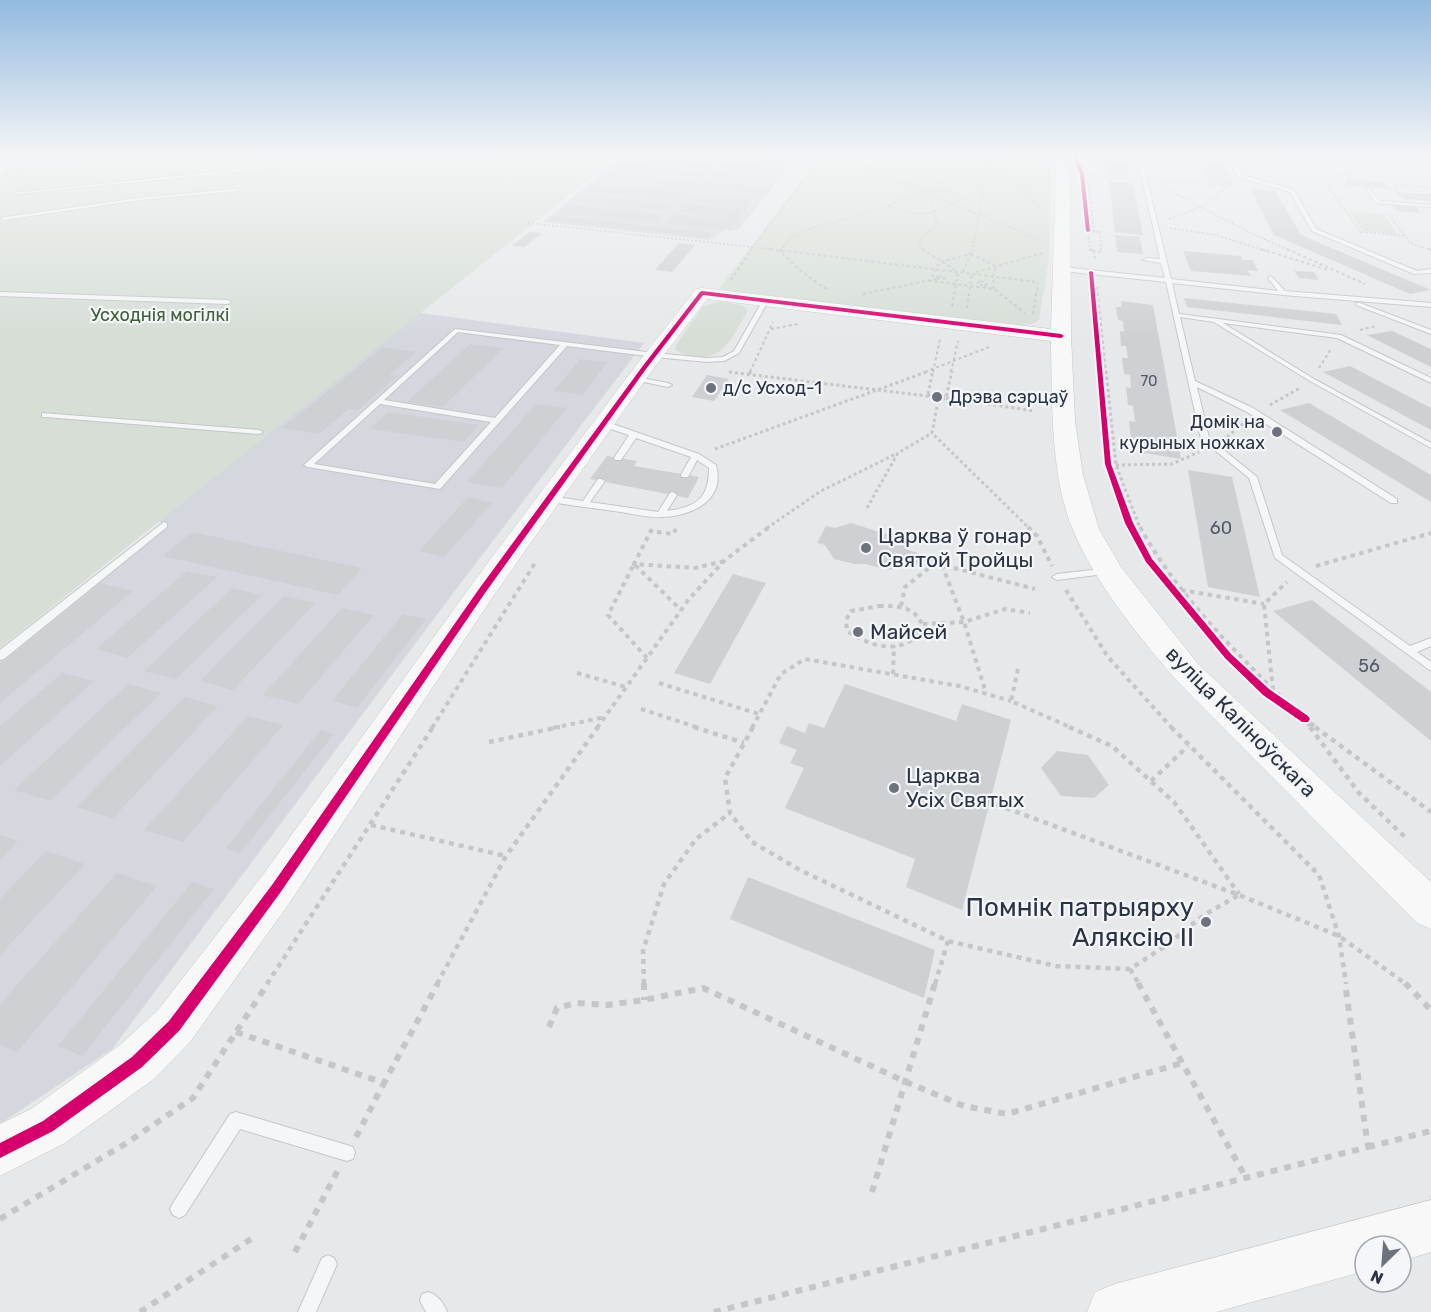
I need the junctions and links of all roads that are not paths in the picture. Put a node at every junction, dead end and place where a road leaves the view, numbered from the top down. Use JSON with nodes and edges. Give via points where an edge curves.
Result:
{"nodes":[{"id":1,"x":16,"y":216,"type":"edge"},
{"id":2,"x":1056,"y":216,"type":"edge"},
{"id":3,"x":1153,"y":216,"type":"edge"},
{"id":4,"x":1306,"y":216,"type":"edge"},
{"id":5,"x":3,"y":218,"type":"dead end"},
{"id":6,"x":1146,"y":260,"type":"dead end"},
{"id":7,"x":1162,"y":261,"type":"junction"},
{"id":8,"x":1048,"y":268,"type":"junction"},
{"id":9,"x":1431,"y":271,"type":"edge"},
{"id":10,"x":1271,"y":278,"type":"dead end"},
{"id":11,"x":1168,"y":281,"type":"junction"},
{"id":12,"x":1283,"y":293,"type":"junction"},
{"id":13,"x":0,"y":294,"type":"edge"},
{"id":14,"x":1344,"y":299,"type":"junction"},
{"id":15,"x":766,"y":300,"type":"junction"},
{"id":16,"x":228,"y":302,"type":"dead end"},
{"id":17,"x":1431,"y":304,"type":"edge"},
{"id":18,"x":1175,"y":315,"type":"junction"},
{"id":19,"x":1214,"y":320,"type":"junction"},
{"id":20,"x":1431,"y":332,"type":"edge"},
{"id":21,"x":1062,"y":336,"type":"junction"},
{"id":22,"x":565,"y":344,"type":"junction"},
{"id":23,"x":653,"y":373,"type":"junction"},
{"id":24,"x":1431,"y":381,"type":"edge"},
{"id":25,"x":1191,"y":382,"type":"junction"},
{"id":26,"x":378,"y":401,"type":"junction"},
{"id":27,"x":45,"y":415,"type":"dead end"},
{"id":28,"x":496,"y":420,"type":"junction"},
{"id":29,"x":619,"y":429,"type":"junction"},
{"id":30,"x":259,"y":432,"type":"dead end"},
{"id":31,"x":1431,"y":446,"type":"edge"},
{"id":32,"x":696,"y":456,"type":"junction"},
{"id":33,"x":618,"y":458,"type":"dead end"},
{"id":34,"x":685,"y":475,"type":"dead end"},
{"id":35,"x":601,"y":481,"type":"dead end"},
{"id":36,"x":672,"y":495,"type":"dead end"},
{"id":37,"x":550,"y":499,"type":"junction"},
{"id":38,"x":1394,"y":501,"type":"dead end"},
{"id":39,"x":585,"y":504,"type":"junction"},
{"id":40,"x":660,"y":515,"type":"junction"},
{"id":41,"x":164,"y":525,"type":"dead end"},
{"id":42,"x":1109,"y":571,"type":"junction"},
{"id":43,"x":1057,"y":578,"type":"road end"},
{"id":44,"x":1431,"y":642,"type":"edge"},
{"id":45,"x":1409,"y":651,"type":"junction"},
{"id":46,"x":0,"y":656,"type":"edge"},
{"id":47,"x":1431,"y":667,"type":"edge"},
{"id":48,"x":1431,"y":909,"type":"edge"},
{"id":49,"x":0,"y":1151,"type":"edge"},
{"id":50,"x":347,"y":1154,"type":"dead end"},
{"id":51,"x":178,"y":1209,"type":"dead end"},
{"id":52,"x":1431,"y":1226,"type":"edge"},
{"id":53,"x":328,"y":1264,"type":"dead end"},
{"id":54,"x":307,"y":1312,"type":"edge"},
{"id":55,"x":1115,"y":1312,"type":"edge"}],
"edges":[{"from":1,"to":5,"type":"lane"},
{"from":2,"to":8,"type":"main road","name":"вуліца Каліноўскага"},
{"from":3,"to":7,"type":"lane"},
{"from":4,"to":9,"type":"lane","via":[[1314,230],[1416,273]]},
{"from":6,"to":7,"type":"lane"},
{"from":7,"to":11,"type":"lane"},
{"from":8,"to":11,"type":"lane"},
{"from":8,"to":21,"type":"main road","name":"вуліца Каліноўскага"},
{"from":10,"to":12,"type":"lane"},
{"from":11,"to":12,"type":"lane"},
{"from":11,"to":18,"type":"lane"},
{"from":12,"to":14,"type":"lane"},
{"from":13,"to":16,"type":"lane"},
{"from":14,"to":17,"type":"lane"},
{"from":14,"to":20,"type":"lane"},
{"from":15,"to":21,"type":"main road"},
{"from":15,"to":23,"type":"lane","via":[[737,352],[724,359]]},
{"from":15,"to":23,"type":"main road","via":[[702,293]]},
{"from":18,"to":19,"type":"lane"},
{"from":18,"to":25,"type":"lane"},
{"from":19,"to":24,"type":"lane","via":[[1339,336]]},
{"from":19,"to":31,"type":"lane"},
{"from":21,"to":42,"type":"main road","name":"вуліца Каліноўскага","via":[[1064,421],[1071,475],[1086,529]]},
{"from":22,"to":23,"type":"lane"},
{"from":22,"to":26,"type":"lane","via":[[457,330]]},
{"from":22,"to":28,"type":"lane"},
{"from":23,"to":29,"type":"main road"},
{"from":25,"to":38,"type":"lane","via":[[1255,413]]},
{"from":25,"to":45,"type":"lane","via":[[1205,439],[1253,477],[1278,556]]},
{"from":26,"to":28,"type":"lane"},
{"from":26,"to":28,"type":"lane","via":[[308,465],[437,487]]},
{"from":27,"to":30,"type":"lane"},
{"from":29,"to":32,"type":"lane"},
{"from":29,"to":33,"type":"lane"},
{"from":29,"to":37,"type":"main road"},
{"from":32,"to":34,"type":"lane"},
{"from":32,"to":40,"type":"lane","via":[[713,467],[715,482],[702,505]]},
{"from":35,"to":39,"type":"lane"},
{"from":36,"to":40,"type":"lane"},
{"from":37,"to":39,"type":"lane"},
{"from":37,"to":49,"type":"main road","via":[[445,643],[276,889],[174,1026],[136,1062],[48,1126]]},
{"from":39,"to":40,"type":"lane"},
{"from":41,"to":46,"type":"lane"},
{"from":42,"to":43,"type":"lane"},
{"from":42,"to":48,"type":"main road","name":"вуліца Каліноўскага","via":[[1187,672]]},
{"from":44,"to":45,"type":"lane"},
{"from":45,"to":47,"type":"lane"},
{"from":50,"to":51,"type":"lane","via":[[236,1120]]},
{"from":52,"to":55,"type":"main road"},
{"from":53,"to":54,"type":"lane"}]}
